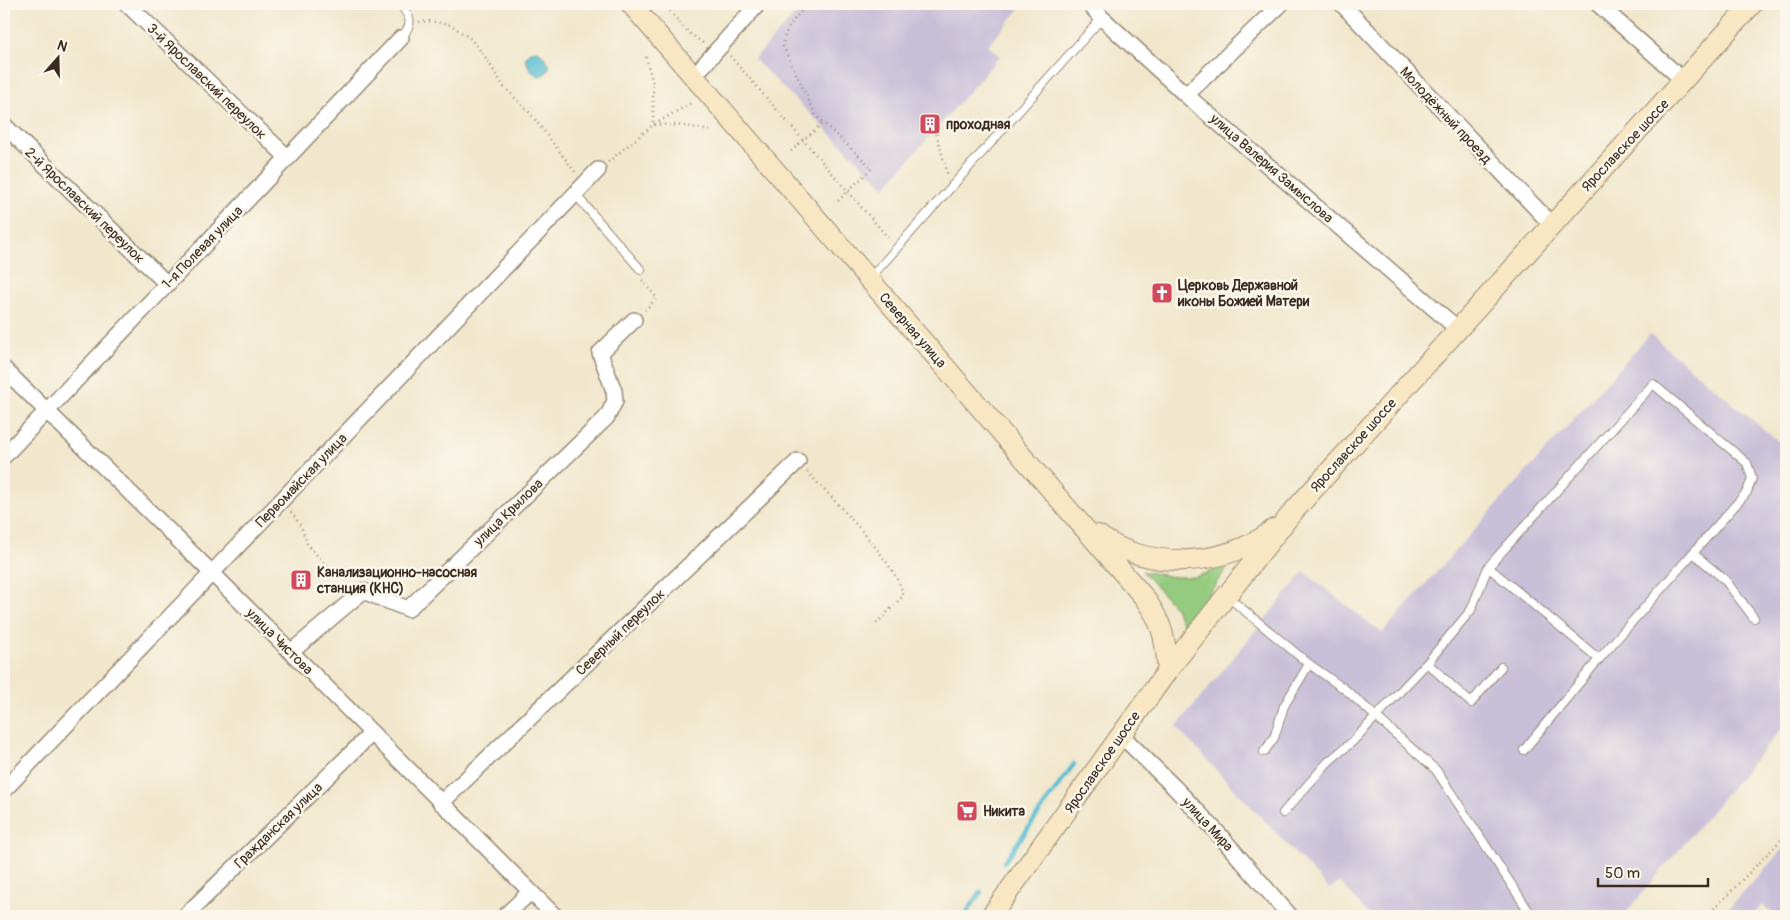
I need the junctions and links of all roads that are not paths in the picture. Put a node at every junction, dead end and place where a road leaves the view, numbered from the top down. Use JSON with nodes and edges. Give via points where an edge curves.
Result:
{"nodes":[{"id":1,"x":127,"y":4,"type":"edge"},
{"id":2,"x":400,"y":4,"type":"edge"},
{"id":3,"x":631,"y":4,"type":"edge"},
{"id":4,"x":758,"y":4,"type":"edge"},
{"id":5,"x":1089,"y":4,"type":"edge"},
{"id":6,"x":1281,"y":4,"type":"edge"},
{"id":7,"x":1342,"y":4,"type":"edge"},
{"id":8,"x":1598,"y":4,"type":"edge"},
{"id":9,"x":1752,"y":4,"type":"edge"},
{"id":10,"x":1102,"y":18,"type":"junction"},
{"id":11,"x":401,"y":38,"type":"joint"},
{"id":12,"x":693,"y":77,"type":"junction"},
{"id":13,"x":1684,"y":81,"type":"junction"},
{"id":14,"x":1186,"y":95,"type":"junction"},
{"id":15,"x":4,"y":125,"type":"edge"},
{"id":16,"x":288,"y":158,"type":"junction"},
{"id":17,"x":598,"y":170,"type":"road end"},
{"id":18,"x":580,"y":189,"type":"junction"},
{"id":19,"x":1552,"y":225,"type":"junction"},
{"id":20,"x":641,"y":270,"type":"road end"},
{"id":21,"x":869,"y":279,"type":"junction"},
{"id":22,"x":167,"y":284,"type":"junction"},
{"id":23,"x":634,"y":320,"type":"road end"},
{"id":24,"x":1458,"y":329,"type":"junction"},
{"id":25,"x":4,"y":369,"type":"edge"},
{"id":26,"x":46,"y":410,"type":"junction"},
{"id":27,"x":4,"y":456,"type":"edge"},
{"id":28,"x":798,"y":461,"type":"road end"},
{"id":29,"x":1292,"y":513,"type":"junction"},
{"id":30,"x":1082,"y":524,"type":"junction"},
{"id":31,"x":1693,"y":553,"type":"junction"},
{"id":32,"x":1488,"y":567,"type":"junction"},
{"id":33,"x":212,"y":573,"type":"junction"},
{"id":34,"x":1226,"y":596,"type":"junction"},
{"id":35,"x":1754,"y":618,"type":"dead end"},
{"id":36,"x":291,"y":652,"type":"junction"},
{"id":37,"x":1599,"y":659,"type":"junction"},
{"id":38,"x":1309,"y":664,"type":"junction"},
{"id":39,"x":1427,"y":664,"type":"junction"},
{"id":40,"x":1501,"y":667,"type":"dead end"},
{"id":41,"x":1168,"y":670,"type":"junction"},
{"id":42,"x":1377,"y":716,"type":"junction"},
{"id":43,"x":372,"y":733,"type":"junction"},
{"id":44,"x":1122,"y":736,"type":"junction"},
{"id":45,"x":1524,"y":750,"type":"dead end"},
{"id":46,"x":1264,"y":752,"type":"dead end"},
{"id":47,"x":4,"y":790,"type":"edge"},
{"id":48,"x":441,"y":803,"type":"junction"},
{"id":49,"x":1282,"y":813,"type":"dead end"},
{"id":50,"x":530,"y":892,"type":"junction"},
{"id":51,"x":184,"y":916,"type":"edge"},
{"id":52,"x":505,"y":916,"type":"edge"},
{"id":53,"x":555,"y":916,"type":"edge"},
{"id":54,"x":991,"y":916,"type":"edge"},
{"id":55,"x":1290,"y":916,"type":"edge"},
{"id":56,"x":1532,"y":916,"type":"edge"}],
"edges":[{"from":1,"to":16,"type":"street","name":"3-й Ярославский переулок"},
{"from":2,"to":11,"type":"lane","via":[[410,23]]},
{"from":3,"to":12,"type":"main road","name":"Северная улица"},
{"from":4,"to":12,"type":"street"},
{"from":5,"to":10,"type":"street","name":"улица Валерия Замыслова"},
{"from":6,"to":14,"type":"street"},
{"from":7,"to":19,"type":"street","name":"Молодёжный проезд"},
{"from":8,"to":13,"type":"street"},
{"from":9,"to":13,"type":"main road","name":"Ярославское шоссе"},
{"from":10,"to":14,"type":"street","name":"улица Валерия Замыслова"},
{"from":10,"to":21,"type":"lane"},
{"from":11,"to":16,"type":"street","name":"1-я Полевая улица"},
{"from":12,"to":21,"type":"main road","name":"Северная улица"},
{"from":13,"to":19,"type":"main road","name":"Ярославское шоссе"},
{"from":14,"to":24,"type":"street","name":"улица Валерия Замыслова"},
{"from":15,"to":22,"type":"street","name":"2-й Ярославский переулок"},
{"from":16,"to":22,"type":"street","name":"1-я Полевая улица"},
{"from":17,"to":18,"type":"street","name":"Первомайская улица"},
{"from":18,"to":20,"type":"lane"},
{"from":18,"to":33,"type":"street","name":"Первомайская улица"},
{"from":19,"to":24,"type":"main road","name":"Ярославское шоссе"},
{"from":21,"to":30,"type":"main road","name":"Северная улица"},
{"from":22,"to":26,"type":"street","name":"1-я Полевая улица"},
{"from":23,"to":36,"type":"street","name":"улица Крылова","via":[[600,353],[614,391],[615,401],[607,417],[408,609],[363,591]]},
{"from":24,"to":29,"type":"main road","name":"Ярославское шоссе"},
{"from":25,"to":26,"type":"street","name":"улица Чистова"},
{"from":26,"to":27,"type":"street","name":"1-я Полевая улица"},
{"from":26,"to":33,"type":"street","name":"улица Чистова"},
{"from":28,"to":48,"type":"street","name":"Северный переулок"},
{"from":29,"to":30,"type":"main road","via":[[1265,536],[1236,550],[1201,559],[1168,560],[1134,554],[1109,543]]},
{"from":29,"to":34,"type":"main road","name":"Ярославское шоссе"},
{"from":30,"to":41,"type":"main road","name":"Северная улица","via":[[1160,621]]},
{"from":31,"to":32,"type":"lane","via":[[1746,492],[1752,478],[1747,463],[1653,384]]},
{"from":31,"to":35,"type":"lane","via":[[1725,580]]},
{"from":31,"to":37,"type":"lane"},
{"from":32,"to":37,"type":"lane"},
{"from":32,"to":39,"type":"lane","via":[[1472,610]]},
{"from":33,"to":36,"type":"street","name":"улица Чистова"},
{"from":33,"to":47,"type":"street","name":"Первомайская улица"},
{"from":34,"to":38,"type":"lane"},
{"from":34,"to":41,"type":"main road","name":"Ярославское шоссе"},
{"from":36,"to":43,"type":"street","name":"улица Чистова"},
{"from":37,"to":45,"type":"lane"},
{"from":38,"to":42,"type":"lane"},
{"from":38,"to":46,"type":"lane","via":[[1284,706],[1274,738]]},
{"from":39,"to":40,"type":"lane","via":[[1471,703]]},
{"from":39,"to":42,"type":"lane"},
{"from":41,"to":44,"type":"main road","name":"Ярославское шоссе"},
{"from":42,"to":49,"type":"lane","via":[[1328,762]]},
{"from":42,"to":56,"type":"lane","via":[[1436,770]]},
{"from":43,"to":48,"type":"street","name":"улица Чистова"},
{"from":43,"to":51,"type":"street","name":"Гражданская улица"},
{"from":44,"to":54,"type":"main road","name":"Ярославское шоссе"},
{"from":44,"to":55,"type":"street","name":"улица Мира","via":[[1216,831]]},
{"from":48,"to":50,"type":"street","name":"улица Чистова"},
{"from":50,"to":52,"type":"street"},
{"from":50,"to":53,"type":"street","name":"улица Чистова"}]}
